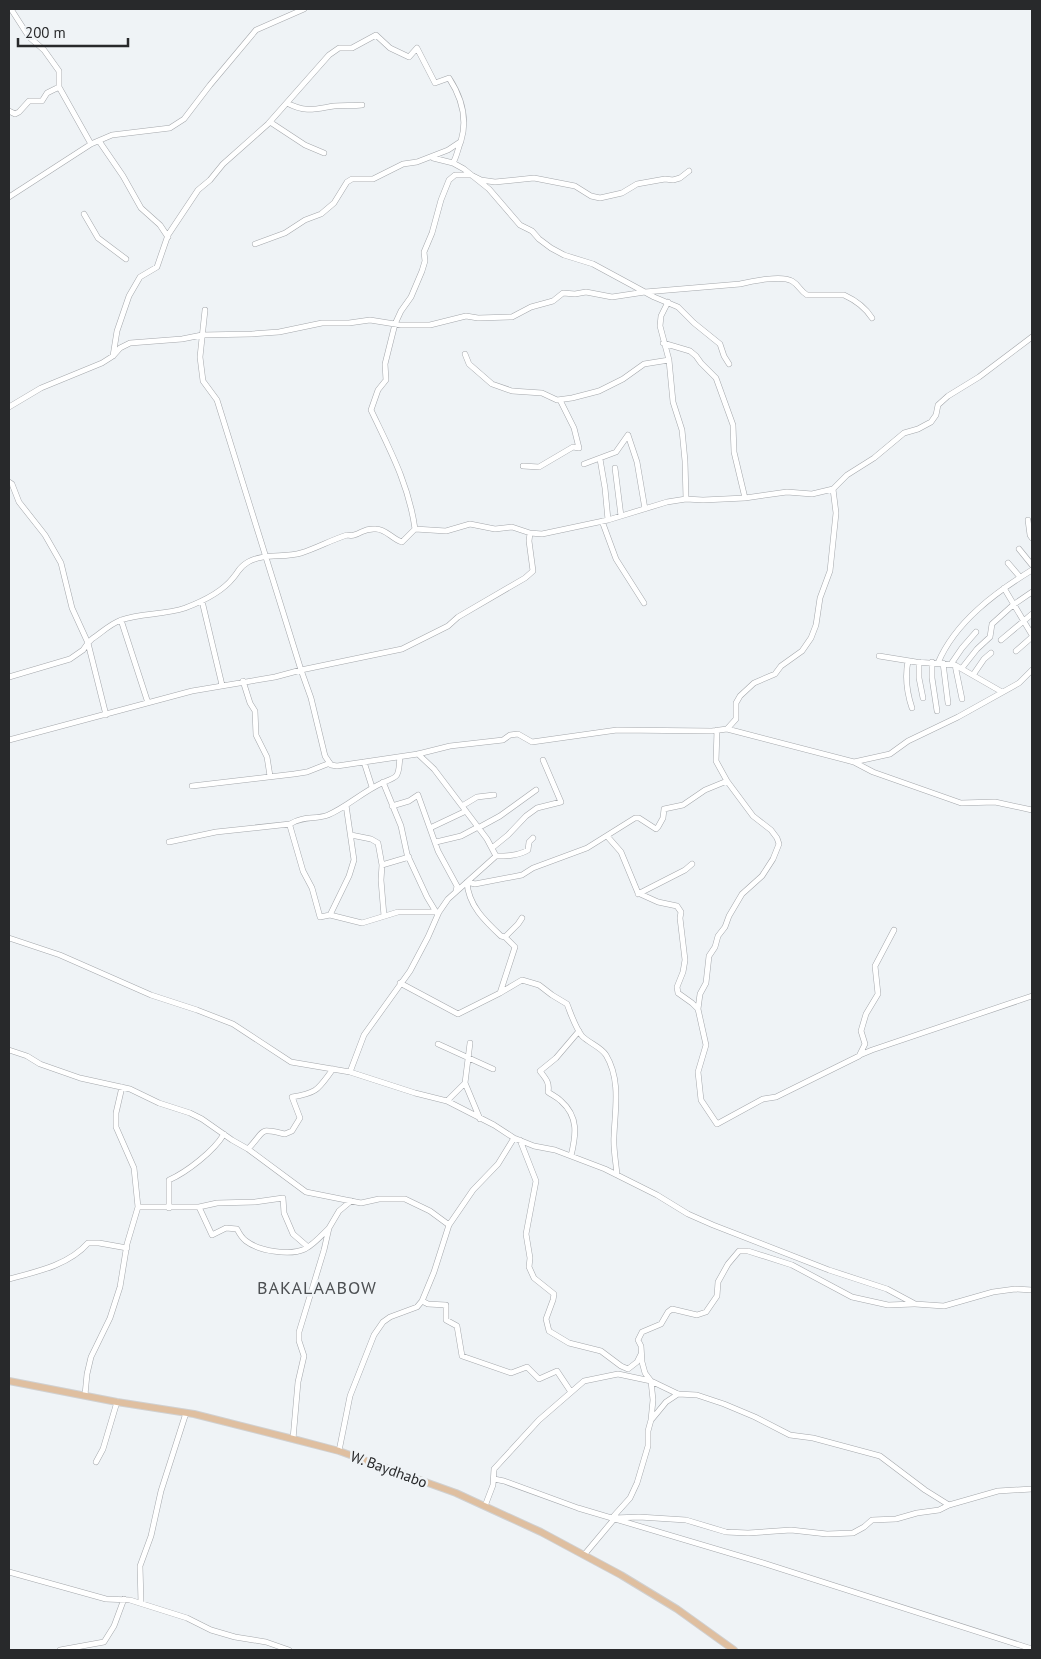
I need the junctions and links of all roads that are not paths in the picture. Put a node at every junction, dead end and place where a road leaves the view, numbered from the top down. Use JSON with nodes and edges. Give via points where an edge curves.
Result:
{"nodes":[{"id":1,"x":304,"y":9,"type":"edge"},
{"id":2,"x":13,"y":10,"type":"edge"},
{"id":3,"x":59,"y":87,"type":"junction"},
{"id":4,"x":287,"y":103,"type":"junction"},
{"id":5,"x":362,"y":105,"type":"dead end"},
{"id":6,"x":9,"y":111,"type":"edge"},
{"id":7,"x":270,"y":122,"type":"junction"},
{"id":8,"x":99,"y":141,"type":"junction"},
{"id":9,"x":460,"y":141,"type":"junction"},
{"id":10,"x":92,"y":144,"type":"junction"},
{"id":11,"x":324,"y":153,"type":"dead end"},
{"id":12,"x":430,"y":158,"type":"junction"},
{"id":13,"x":453,"y":163,"type":"junction"},
{"id":14,"x":689,"y":171,"type":"dead end"},
{"id":15,"x":471,"y":175,"type":"junction"},
{"id":16,"x":9,"y":197,"type":"edge"},
{"id":17,"x":84,"y":214,"type":"dead end"},
{"id":18,"x":168,"y":237,"type":"junction"},
{"id":19,"x":255,"y":244,"type":"dead end"},
{"id":20,"x":126,"y":259,"type":"dead end"},
{"id":21,"x":644,"y":292,"type":"junction"},
{"id":22,"x":668,"y":302,"type":"junction"},
{"id":23,"x":205,"y":310,"type":"dead end"},
{"id":24,"x":872,"y":318,"type":"dead end"},
{"id":25,"x":395,"y":324,"type":"junction"},
{"id":26,"x":202,"y":335,"type":"junction"},
{"id":27,"x":1032,"y":337,"type":"edge"},
{"id":28,"x":663,"y":343,"type":"junction"},
{"id":29,"x":465,"y":354,"type":"dead end"},
{"id":30,"x":113,"y":356,"type":"junction"},
{"id":31,"x":668,"y":360,"type":"junction"},
{"id":32,"x":729,"y":364,"type":"dead end"},
{"id":33,"x":560,"y":400,"type":"junction"},
{"id":34,"x":9,"y":407,"type":"edge"},
{"id":35,"x":600,"y":459,"type":"junction"},
{"id":36,"x":584,"y":464,"type":"dead end"},
{"id":37,"x":523,"y":466,"type":"dead end"},
{"id":38,"x":615,"y":468,"type":"dead end"},
{"id":39,"x":9,"y":482,"type":"edge"},
{"id":40,"x":833,"y":489,"type":"junction"},
{"id":41,"x":745,"y":498,"type":"junction"},
{"id":42,"x":686,"y":499,"type":"junction"},
{"id":43,"x":645,"y":509,"type":"junction"},
{"id":44,"x":621,"y":516,"type":"junction"},
{"id":45,"x":608,"y":520,"type":"junction"},
{"id":46,"x":1028,"y":520,"type":"dead end"},
{"id":47,"x":602,"y":522,"type":"junction"},
{"id":48,"x":415,"y":529,"type":"junction"},
{"id":49,"x":530,"y":533,"type":"junction"},
{"id":50,"x":1032,"y":538,"type":"edge"},
{"id":51,"x":1019,"y":549,"type":"dead end"},
{"id":52,"x":266,"y":557,"type":"junction"},
{"id":53,"x":1008,"y":563,"type":"dead end"},
{"id":54,"x":1032,"y":565,"type":"edge"},
{"id":55,"x":1032,"y":570,"type":"edge"},
{"id":56,"x":1020,"y":578,"type":"junction"},
{"id":57,"x":1004,"y":588,"type":"junction"},
{"id":58,"x":1032,"y":592,"type":"edge"},
{"id":59,"x":202,"y":600,"type":"junction"},
{"id":60,"x":644,"y":603,"type":"dead end"},
{"id":61,"x":1013,"y":605,"type":"junction"},
{"id":62,"x":1032,"y":614,"type":"edge"},
{"id":63,"x":121,"y":620,"type":"junction"},
{"id":64,"x":1023,"y":621,"type":"junction"},
{"id":65,"x":976,"y":632,"type":"dead end"},
{"id":66,"x":1032,"y":636,"type":"edge"},
{"id":67,"x":1001,"y":640,"type":"dead end"},
{"id":68,"x":88,"y":643,"type":"junction"},
{"id":69,"x":1016,"y":651,"type":"dead end"},
{"id":70,"x":991,"y":653,"type":"dead end"},
{"id":71,"x":879,"y":656,"type":"dead end"},
{"id":72,"x":908,"y":661,"type":"junction"},
{"id":73,"x":919,"y":662,"type":"junction"},
{"id":74,"x":932,"y":662,"type":"junction"},
{"id":75,"x":941,"y":663,"type":"junction"},
{"id":76,"x":953,"y":665,"type":"junction"},
{"id":77,"x":962,"y":668,"type":"junction"},
{"id":78,"x":301,"y":670,"type":"junction"},
{"id":79,"x":1032,"y":670,"type":"edge"},
{"id":80,"x":973,"y":675,"type":"junction"},
{"id":81,"x":9,"y":677,"type":"edge"},
{"id":82,"x":243,"y":681,"type":"junction"},
{"id":83,"x":222,"y":685,"type":"junction"},
{"id":84,"x":1002,"y":692,"type":"junction"},
{"id":85,"x":923,"y":698,"type":"dead end"},
{"id":86,"x":962,"y":699,"type":"dead end"},
{"id":87,"x":148,"y":703,"type":"junction"},
{"id":88,"x":948,"y":703,"type":"dead end"},
{"id":89,"x":912,"y":708,"type":"dead end"},
{"id":90,"x":937,"y":711,"type":"dead end"},
{"id":91,"x":106,"y":715,"type":"junction"},
{"id":92,"x":727,"y":729,"type":"junction"},
{"id":93,"x":717,"y":730,"type":"junction"},
{"id":94,"x":9,"y":740,"type":"edge"},
{"id":95,"x":418,"y":754,"type":"junction"},
{"id":96,"x":400,"y":757,"type":"junction"},
{"id":97,"x":543,"y":760,"type":"dead end"},
{"id":98,"x":364,"y":762,"type":"junction"},
{"id":99,"x":854,"y":762,"type":"junction"},
{"id":100,"x":330,"y":763,"type":"junction"},
{"id":101,"x":270,"y":776,"type":"junction"},
{"id":102,"x":727,"y":781,"type":"junction"},
{"id":103,"x":383,"y":782,"type":"junction"},
{"id":104,"x":192,"y":786,"type":"dead end"},
{"id":105,"x":372,"y":787,"type":"junction"},
{"id":106,"x":536,"y":790,"type":"dead end"},
{"id":107,"x":494,"y":795,"type":"dead end"},
{"id":108,"x":346,"y":805,"type":"junction"},
{"id":109,"x":392,"y":806,"type":"junction"},
{"id":110,"x":462,"y":806,"type":"junction"},
{"id":111,"x":1032,"y":810,"type":"edge"},
{"id":112,"x":466,"y":812,"type":"junction"},
{"id":113,"x":290,"y":824,"type":"junction"},
{"id":114,"x":430,"y":828,"type":"junction"},
{"id":115,"x":478,"y":828,"type":"junction"},
{"id":116,"x":351,"y":834,"type":"junction"},
{"id":117,"x":607,"y":836,"type":"junction"},
{"id":118,"x":533,"y":838,"type":"dead end"},
{"id":119,"x":169,"y":842,"type":"dead end"},
{"id":120,"x":436,"y":842,"type":"junction"},
{"id":121,"x":492,"y":848,"type":"junction"},
{"id":122,"x":409,"y":856,"type":"junction"},
{"id":123,"x":496,"y":856,"type":"junction"},
{"id":124,"x":692,"y":864,"type":"dead end"},
{"id":125,"x":382,"y":865,"type":"junction"},
{"id":126,"x":467,"y":882,"type":"junction"},
{"id":127,"x":455,"y":893,"type":"junction"},
{"id":128,"x":638,"y":894,"type":"junction"},
{"id":129,"x":437,"y":912,"type":"junction"},
{"id":130,"x":330,"y":915,"type":"junction"},
{"id":131,"x":384,"y":916,"type":"junction"},
{"id":132,"x":522,"y":918,"type":"dead end"},
{"id":133,"x":894,"y":930,"type":"dead end"},
{"id":134,"x":505,"y":937,"type":"junction"},
{"id":135,"x":9,"y":938,"type":"edge"},
{"id":136,"x":400,"y":983,"type":"junction"},
{"id":137,"x":500,"y":994,"type":"junction"},
{"id":138,"x":1032,"y":996,"type":"edge"},
{"id":139,"x":698,"y":1009,"type":"junction"},
{"id":140,"x":579,"y":1031,"type":"junction"},
{"id":141,"x":470,"y":1043,"type":"dead end"},
{"id":142,"x":438,"y":1044,"type":"dead end"},
{"id":143,"x":9,"y":1050,"type":"edge"},
{"id":144,"x":859,"y":1056,"type":"junction"},
{"id":145,"x":468,"y":1058,"type":"junction"},
{"id":146,"x":494,"y":1068,"type":"dead end"},
{"id":147,"x":332,"y":1069,"type":"junction"},
{"id":148,"x":350,"y":1072,"type":"junction"},
{"id":149,"x":465,"y":1084,"type":"junction"},
{"id":150,"x":122,"y":1087,"type":"junction"},
{"id":151,"x":447,"y":1101,"type":"junction"},
{"id":152,"x":480,"y":1119,"type":"junction"},
{"id":153,"x":224,"y":1134,"type":"junction"},
{"id":154,"x":514,"y":1138,"type":"junction"},
{"id":155,"x":520,"y":1140,"type":"junction"},
{"id":156,"x":248,"y":1150,"type":"junction"},
{"id":157,"x":571,"y":1156,"type":"junction"},
{"id":158,"x":617,"y":1174,"type":"junction"},
{"id":159,"x":351,"y":1201,"type":"junction"},
{"id":160,"x":138,"y":1207,"type":"junction"},
{"id":161,"x":199,"y":1207,"type":"junction"},
{"id":162,"x":169,"y":1208,"type":"junction"},
{"id":163,"x":449,"y":1225,"type":"junction"},
{"id":164,"x":330,"y":1228,"type":"junction"},
{"id":165,"x":308,"y":1247,"type":"junction"},
{"id":166,"x":127,"y":1248,"type":"junction"},
{"id":167,"x":9,"y":1279,"type":"edge"},
{"id":168,"x":1032,"y":1290,"type":"edge"},
{"id":169,"x":422,"y":1301,"type":"junction"},
{"id":170,"x":915,"y":1304,"type":"junction"},
{"id":171,"x":642,"y":1352,"type":"junction"},
{"id":172,"x":628,"y":1369,"type":"junction"},
{"id":173,"x":618,"y":1374,"type":"junction"},
{"id":174,"x":9,"y":1381,"type":"edge"},
{"id":175,"x":651,"y":1381,"type":"junction"},
{"id":176,"x":571,"y":1392,"type":"junction"},
{"id":177,"x":678,"y":1394,"type":"junction"},
{"id":178,"x":84,"y":1395,"type":"junction"},
{"id":179,"x":117,"y":1402,"type":"junction"},
{"id":180,"x":186,"y":1413,"type":"junction"},
{"id":181,"x":651,"y":1420,"type":"junction"},
{"id":182,"x":293,"y":1439,"type":"junction"},
{"id":183,"x":339,"y":1451,"type":"junction"},
{"id":184,"x":96,"y":1462,"type":"dead end"},
{"id":185,"x":494,"y":1479,"type":"junction"},
{"id":186,"x":1032,"y":1489,"type":"edge"},
{"id":187,"x":949,"y":1505,"type":"junction"},
{"id":188,"x":485,"y":1506,"type":"junction"},
{"id":189,"x":614,"y":1518,"type":"junction"},
{"id":190,"x":584,"y":1556,"type":"junction"},
{"id":191,"x":9,"y":1572,"type":"edge"},
{"id":192,"x":124,"y":1599,"type":"junction"},
{"id":193,"x":141,"y":1603,"type":"junction"},
{"id":194,"x":1032,"y":1649,"type":"edge"},
{"id":195,"x":60,"y":1650,"type":"edge"},
{"id":196,"x":290,"y":1650,"type":"edge"},
{"id":197,"x":734,"y":1650,"type":"edge"}],
"edges":[{"from":1,"to":8,"type":"street","via":[[256,30],[184,119],[170,128],[112,135]]},
{"from":2,"to":3,"type":"street","via":[[29,36],[59,71]]},
{"from":3,"to":6,"type":"street","via":[[47,93],[42,101],[29,102],[15,114]]},
{"from":3,"to":10,"type":"street"},
{"from":4,"to":5,"type":"street","via":[[306,110]]},
{"from":4,"to":7,"type":"street"},
{"from":4,"to":9,"type":"street","via":[[329,55],[339,48],[352,48],[376,36],[390,48],[409,57],[417,48],[436,83],[449,78],[462,104],[464,132]]},
{"from":7,"to":11,"type":"street"},
{"from":7,"to":18,"type":"street","via":[[198,190]]},
{"from":8,"to":10,"type":"street"},
{"from":8,"to":18,"type":"street","via":[[141,208]]},
{"from":9,"to":12,"type":"street"},
{"from":9,"to":13,"type":"street"},
{"from":10,"to":16,"type":"street"},
{"from":12,"to":13,"type":"street"},
{"from":12,"to":19,"type":"street","via":[[403,164],[373,179],[352,179],[346,182],[334,203],[321,214]]},
{"from":13,"to":15,"type":"street"},
{"from":14,"to":15,"type":"street","via":[[674,180],[637,184],[622,193],[600,198],[575,186],[534,178],[495,182]]},
{"from":15,"to":21,"type":"street","via":[[489,189],[520,225],[551,248],[593,264]]},
{"from":15,"to":25,"type":"street","via":[[455,175],[449,180],[424,252],[422,271]]},
{"from":17,"to":20,"type":"street","via":[[98,238]]},
{"from":18,"to":30,"type":"street","via":[[157,267],[140,276],[129,296],[117,331]]},
{"from":21,"to":22,"type":"street"},
{"from":21,"to":24,"type":"street","via":[[788,279],[803,293],[844,295],[867,310]]},
{"from":21,"to":25,"type":"street","via":[[612,297],[586,292],[564,293],[553,301],[530,307],[512,317],[466,316],[430,326]]},
{"from":22,"to":28,"type":"street","via":[[661,316]]},
{"from":22,"to":32,"type":"street","via":[[718,341]]},
{"from":23,"to":26,"type":"street"},
{"from":25,"to":26,"type":"street","via":[[370,320],[322,323],[279,332]]},
{"from":25,"to":48,"type":"street","via":[[385,364],[386,380],[378,390],[371,410],[400,471]]},
{"from":26,"to":30,"type":"street","via":[[130,344]]},
{"from":26,"to":52,"type":"street","via":[[203,381],[217,400]]},
{"from":27,"to":40,"type":"street","via":[[948,396],[938,405],[931,422],[904,433]]},
{"from":28,"to":31,"type":"street"},
{"from":28,"to":41,"type":"street","via":[[690,351],[716,378],[733,425],[734,452]]},
{"from":29,"to":33,"type":"street","via":[[469,364],[492,384],[512,391],[542,393]]},
{"from":30,"to":34,"type":"street","via":[[40,388]]},
{"from":31,"to":33,"type":"street","via":[[644,364],[599,391]]},
{"from":31,"to":42,"type":"street","via":[[673,402],[682,430]]},
{"from":33,"to":37,"type":"street","via":[[574,428],[578,448],[573,447],[539,467]]},
{"from":35,"to":36,"type":"street"},
{"from":35,"to":43,"type":"street","via":[[616,452],[628,435],[637,462]]},
{"from":35,"to":45,"type":"street"},
{"from":38,"to":44,"type":"street"},
{"from":39,"to":68,"type":"street","via":[[61,563],[72,608]]},
{"from":40,"to":41,"type":"street","via":[[812,494],[786,492]]},
{"from":40,"to":92,"type":"street","via":[[836,519],[830,570],[811,638],[802,651],[775,674],[746,690],[736,703],[736,719]]},
{"from":41,"to":42,"type":"street"},
{"from":42,"to":43,"type":"street"},
{"from":43,"to":44,"type":"street"},
{"from":44,"to":45,"type":"street"},
{"from":45,"to":47,"type":"street"},
{"from":46,"to":50,"type":"street"},
{"from":47,"to":49,"type":"street","via":[[542,534]]},
{"from":47,"to":60,"type":"street","via":[[616,559]]},
{"from":48,"to":49,"type":"street","via":[[446,532],[470,524]]},
{"from":48,"to":52,"type":"street","via":[[402,542],[381,529],[370,528],[299,554]]},
{"from":49,"to":78,"type":"street","via":[[532,571],[448,626],[402,648]]},
{"from":51,"to":54,"type":"street"},
{"from":52,"to":59,"type":"street","via":[[251,560],[239,568],[216,593]]},
{"from":52,"to":78,"type":"street"},
{"from":53,"to":56,"type":"street"},
{"from":55,"to":56,"type":"street"},
{"from":56,"to":57,"type":"street"},
{"from":57,"to":61,"type":"street"},
{"from":57,"to":75,"type":"street","via":[[963,625],[947,646]]},
{"from":58,"to":61,"type":"street"},
{"from":59,"to":63,"type":"street","via":[[166,613]]},
{"from":59,"to":83,"type":"street"},
{"from":61,"to":64,"type":"street"},
{"from":61,"to":77,"type":"street","via":[[992,624],[990,637]]},
{"from":62,"to":64,"type":"street"},
{"from":63,"to":68,"type":"street"},
{"from":63,"to":87,"type":"street"},
{"from":64,"to":66,"type":"street"},
{"from":64,"to":67,"type":"street"},
{"from":65,"to":76,"type":"street"},
{"from":66,"to":69,"type":"street"},
{"from":68,"to":81,"type":"street","via":[[70,659]]},
{"from":68,"to":91,"type":"street"},
{"from":70,"to":80,"type":"street"},
{"from":71,"to":72,"type":"street"},
{"from":72,"to":73,"type":"street"},
{"from":72,"to":89,"type":"street","via":[[908,698]]},
{"from":73,"to":74,"type":"street"},
{"from":73,"to":85,"type":"street"},
{"from":74,"to":75,"type":"street"},
{"from":74,"to":90,"type":"street"},
{"from":75,"to":76,"type":"street"},
{"from":75,"to":88,"type":"street"},
{"from":76,"to":77,"type":"street"},
{"from":76,"to":86,"type":"street"},
{"from":77,"to":80,"type":"street"},
{"from":78,"to":82,"type":"street"},
{"from":78,"to":100,"type":"street"},
{"from":79,"to":84,"type":"street","via":[[1019,683]]},
{"from":80,"to":84,"type":"street"},
{"from":82,"to":83,"type":"street"},
{"from":82,"to":101,"type":"street","via":[[255,711],[256,735],[267,757]]},
{"from":83,"to":87,"type":"street"},
{"from":84,"to":99,"type":"street","via":[[908,741],[890,754]]},
{"from":87,"to":91,"type":"street"},
{"from":91,"to":94,"type":"street"},
{"from":92,"to":93,"type":"street"},
{"from":92,"to":99,"type":"street"},
{"from":93,"to":95,"type":"street","via":[[617,730],[532,742],[518,734],[503,740],[450,746]]},
{"from":93,"to":102,"type":"street","via":[[716,761]]},
{"from":95,"to":96,"type":"street"},
{"from":95,"to":110,"type":"street","via":[[434,769]]},
{"from":96,"to":98,"type":"street"},
{"from":96,"to":103,"type":"street","via":[[396,776]]},
{"from":97,"to":121,"type":"street","via":[[561,802],[537,808]]},
{"from":98,"to":100,"type":"street","via":[[337,766]]},
{"from":98,"to":105,"type":"street"},
{"from":99,"to":111,"type":"street","via":[[960,803],[995,802]]},
{"from":100,"to":101,"type":"street","via":[[307,772]]},
{"from":101,"to":104,"type":"street"},
{"from":102,"to":117,"type":"street","via":[[705,790],[683,805],[666,808],[656,828],[636,818]]},
{"from":102,"to":139,"type":"street","via":[[753,816],[771,830],[779,844],[762,876],[742,894],[718,936],[709,956],[708,976]]},
{"from":103,"to":105,"type":"street"},
{"from":103,"to":109,"type":"street"},
{"from":105,"to":108,"type":"street"},
{"from":106,"to":115,"type":"street"},
{"from":107,"to":110,"type":"street","via":[[477,797]]},
{"from":108,"to":113,"type":"street","via":[[326,816],[296,820]]},
{"from":108,"to":116,"type":"street"},
{"from":109,"to":114,"type":"street","via":[[418,795]]},
{"from":109,"to":122,"type":"street"},
{"from":110,"to":112,"type":"street"},
{"from":112,"to":114,"type":"street"},
{"from":112,"to":115,"type":"street"},
{"from":113,"to":119,"type":"street","via":[[216,832]]},
{"from":113,"to":130,"type":"street","via":[[320,916]]},
{"from":114,"to":120,"type":"street"},
{"from":115,"to":120,"type":"street"},
{"from":115,"to":121,"type":"street"},
{"from":116,"to":125,"type":"street","via":[[378,843]]},
{"from":116,"to":130,"type":"street","via":[[354,860]]},
{"from":117,"to":126,"type":"street","via":[[587,848],[517,876],[475,884]]},
{"from":117,"to":128,"type":"street","via":[[621,852]]},
{"from":118,"to":123,"type":"street","via":[[523,853]]},
{"from":120,"to":127,"type":"street","via":[[444,865],[458,886]]},
{"from":121,"to":123,"type":"street"},
{"from":122,"to":125,"type":"street"},
{"from":122,"to":129,"type":"street"},
{"from":123,"to":126,"type":"street"},
{"from":124,"to":128,"type":"street"},
{"from":125,"to":131,"type":"street"},
{"from":126,"to":127,"type":"street"},
{"from":126,"to":134,"type":"street","via":[[472,904],[495,931]]},
{"from":127,"to":129,"type":"street"},
{"from":128,"to":139,"type":"street","via":[[680,908],[685,960],[678,993]]},
{"from":129,"to":131,"type":"street","via":[[398,912]]},
{"from":129,"to":136,"type":"street","via":[[428,937]]},
{"from":130,"to":131,"type":"street","via":[[362,923]]},
{"from":132,"to":134,"type":"street"},
{"from":133,"to":144,"type":"street","via":[[875,966],[878,994],[866,1014],[861,1031],[865,1044]]},
{"from":134,"to":137,"type":"street","via":[[515,947]]},
{"from":135,"to":147,"type":"street","via":[[233,1024],[291,1062]]},
{"from":136,"to":137,"type":"street","via":[[458,1014]]},
{"from":136,"to":148,"type":"street","via":[[364,1035]]},
{"from":137,"to":140,"type":"street","via":[[522,980],[539,984],[568,1004]]},
{"from":138,"to":144,"type":"street"},
{"from":139,"to":144,"type":"street","via":[[706,1045],[698,1072],[701,1100],[717,1124],[763,1099],[776,1097]]},
{"from":140,"to":157,"type":"street","via":[[540,1071],[547,1080],[548,1092],[572,1114],[576,1137]]},
{"from":140,"to":158,"type":"street","via":[[603,1052],[612,1069],[616,1092],[614,1136]]},
{"from":141,"to":145,"type":"street"},
{"from":142,"to":145,"type":"street"},
{"from":143,"to":150,"type":"street","via":[[80,1078]]},
{"from":145,"to":146,"type":"street"},
{"from":145,"to":149,"type":"street"},
{"from":147,"to":148,"type":"street"},
{"from":147,"to":156,"type":"street","via":[[320,1088],[308,1095],[292,1097],[300,1118],[292,1131],[285,1134],[267,1129]]},
{"from":148,"to":151,"type":"street"},
{"from":149,"to":151,"type":"street"},
{"from":149,"to":152,"type":"street"},
{"from":150,"to":153,"type":"street","via":[[159,1104],[190,1113]]},
{"from":150,"to":160,"type":"street","via":[[116,1127],[134,1168]]},
{"from":151,"to":152,"type":"street"},
{"from":152,"to":154,"type":"street"},
{"from":153,"to":156,"type":"street"},
{"from":153,"to":162,"type":"street","via":[[179,1176],[169,1180]]},
{"from":154,"to":155,"type":"street"},
{"from":154,"to":163,"type":"street","via":[[498,1164],[473,1190]]},
{"from":155,"to":157,"type":"street"},
{"from":155,"to":172,"type":"street","via":[[536,1181],[526,1234],[529,1267],[534,1278],[554,1294],[546,1319],[548,1331],[569,1343],[601,1351]]},
{"from":156,"to":159,"type":"street","via":[[306,1192]]},
{"from":157,"to":158,"type":"street"},
{"from":158,"to":170,"type":"street","via":[[688,1214],[829,1270],[887,1289]]},
{"from":159,"to":163,"type":"street","via":[[405,1199]]},
{"from":159,"to":164,"type":"street","via":[[339,1211]]},
{"from":160,"to":162,"type":"street"},
{"from":160,"to":166,"type":"street"},
{"from":161,"to":162,"type":"street"},
{"from":161,"to":165,"type":"street","via":[[212,1235],[226,1228],[237,1229],[245,1241],[271,1252],[296,1252]]},
{"from":161,"to":165,"type":"street","via":[[284,1198],[284,1214],[293,1234]]},
{"from":163,"to":169,"type":"street"},
{"from":164,"to":165,"type":"street"},
{"from":164,"to":182,"type":"street","via":[[299,1332],[298,1341],[304,1356],[298,1382]]},
{"from":166,"to":167,"type":"street","via":[[88,1243],[80,1253],[61,1262]]},
{"from":166,"to":178,"type":"street","via":[[120,1287],[92,1357]]},
{"from":168,"to":170,"type":"street","via":[[993,1292],[944,1306]]},
{"from":169,"to":176,"type":"street","via":[[446,1306],[446,1320],[457,1326],[462,1356],[510,1373],[527,1367],[539,1379],[556,1371]]},
{"from":169,"to":183,"type":"street","via":[[417,1307],[390,1317],[374,1335],[350,1396]]},
{"from":170,"to":171,"type":"street","via":[[888,1305],[852,1297],[792,1265],[739,1251],[718,1282],[717,1296],[706,1312],[697,1315],[672,1309],[661,1324],[640,1335],[638,1340]]},
{"from":171,"to":172,"type":"street"},
{"from":171,"to":175,"type":"street","via":[[645,1373]]},
{"from":172,"to":173,"type":"street"},
{"from":173,"to":175,"type":"street"},
{"from":173,"to":176,"type":"street","via":[[584,1381]]},
{"from":174,"to":178,"type":"main road","name":"W. Baydhabo"},
{"from":175,"to":177,"type":"street"},
{"from":175,"to":181,"type":"street"},
{"from":176,"to":185,"type":"street","via":[[514,1446],[494,1469]]},
{"from":177,"to":181,"type":"street","via":[[666,1402]]},
{"from":177,"to":187,"type":"street","via":[[697,1395],[724,1404],[790,1435],[880,1456]]},
{"from":178,"to":179,"type":"main road","name":"W. Baydhabo"},
{"from":179,"to":180,"type":"main road","name":"W. Baydhabo"},
{"from":179,"to":184,"type":"street"},
{"from":180,"to":182,"type":"main road","name":"W. Baydhabo"},
{"from":180,"to":193,"type":"street","via":[[140,1566]]},
{"from":181,"to":189,"type":"street","via":[[648,1446],[637,1483]]},
{"from":182,"to":183,"type":"main road","name":"W. Baydhabo"},
{"from":183,"to":188,"type":"main road","name":"W. Baydhabo"},
{"from":185,"to":188,"type":"street"},
{"from":185,"to":189,"type":"street"},
{"from":186,"to":187,"type":"street","via":[[998,1491]]},
{"from":187,"to":189,"type":"street","via":[[896,1519],[872,1520],[852,1533],[827,1534],[791,1530],[726,1532],[686,1520]]},
{"from":188,"to":190,"type":"main road","name":"W. Baydhabo"},
{"from":189,"to":190,"type":"street"},
{"from":189,"to":194,"type":"street"},
{"from":190,"to":197,"type":"main road","name":"W. Baydhabo","via":[[678,1609]]},
{"from":191,"to":192,"type":"street","via":[[106,1599]]},
{"from":192,"to":193,"type":"street"},
{"from":192,"to":195,"type":"street","via":[[104,1642]]},
{"from":193,"to":196,"type":"street","via":[[187,1618],[211,1630]]}]}
